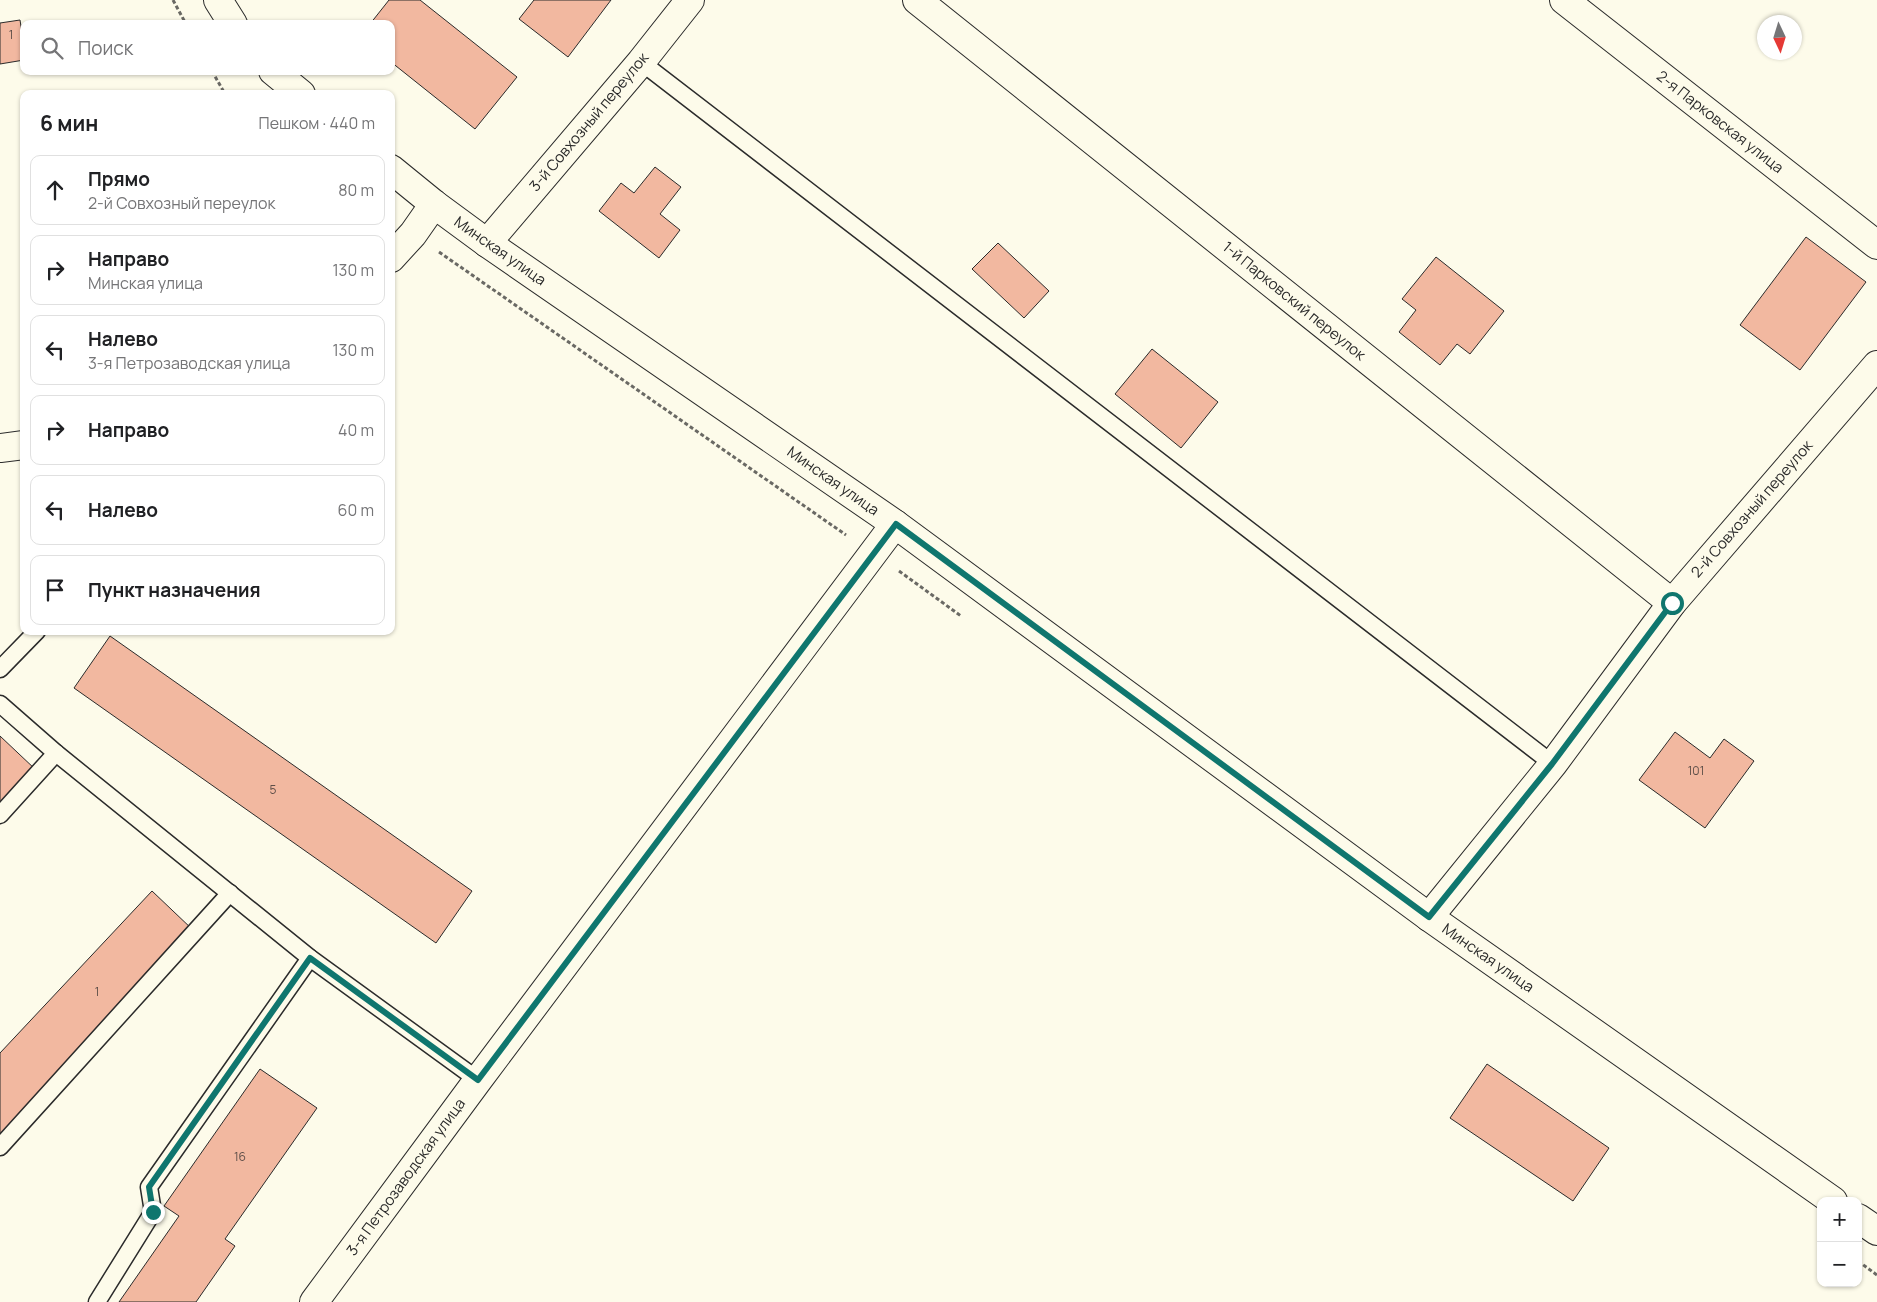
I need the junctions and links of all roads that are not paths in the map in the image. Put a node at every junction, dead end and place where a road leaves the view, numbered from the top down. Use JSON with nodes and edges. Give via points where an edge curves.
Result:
{"nodes":[{"id":1,"x":218,"y":0,"type":"edge"},
{"id":2,"x":690,"y":0,"type":"edge"},
{"id":3,"x":917,"y":0,"type":"edge"},
{"id":4,"x":1564,"y":0,"type":"edge"},
{"id":5,"x":230,"y":20,"type":"edge"},
{"id":6,"x":641,"y":62,"type":"junction"},
{"id":7,"x":278,"y":75,"type":"edge"},
{"id":8,"x":296,"y":90,"type":"edge"},
{"id":9,"x":395,"y":171,"type":"edge"},
{"id":10,"x":434,"y":204,"type":"junction"},
{"id":11,"x":487,"y":243,"type":"junction"},
{"id":12,"x":1877,"y":244,"type":"edge"},
{"id":13,"x":395,"y":254,"type":"edge"},
{"id":14,"x":1877,"y":365,"type":"edge"},
{"id":15,"x":20,"y":446,"type":"edge"},
{"id":16,"x":0,"y":448,"type":"edge"},
{"id":17,"x":896,"y":524,"type":"junction"},
{"id":18,"x":1672,"y":603,"type":"junction"},
{"id":19,"x":33,"y":635,"type":"edge"},
{"id":20,"x":0,"y":669,"type":"edge"},
{"id":21,"x":0,"y":704,"type":"edge"},
{"id":22,"x":56,"y":753,"type":"junction"},
{"id":23,"x":1552,"y":764,"type":"junction"},
{"id":24,"x":0,"y":815,"type":"edge"},
{"id":25,"x":230,"y":893,"type":"junction"},
{"id":26,"x":1429,"y":917,"type":"junction"},
{"id":27,"x":310,"y":958,"type":"junction"},
{"id":28,"x":478,"y":1080,"type":"junction"},
{"id":29,"x":0,"y":1147,"type":"edge"},
{"id":30,"x":1828,"y":1197,"type":"edge"},
{"id":31,"x":1862,"y":1221,"type":"edge"},
{"id":32,"x":1877,"y":1231,"type":"edge"},
{"id":33,"x":97,"y":1302,"type":"edge"},
{"id":34,"x":314,"y":1302,"type":"edge"}],
"edges":[{"from":1,"to":5,"type":"street"},
{"from":2,"to":6,"type":"street","name":"3-й Совхозный переулок"},
{"from":3,"to":18,"type":"street","name":"1-й Парковский переулок"},
{"from":4,"to":12,"type":"street","name":"2-я Парковская улица"},
{"from":6,"to":11,"type":"street","name":"3-й Совхозный переулок"},
{"from":6,"to":23,"type":"lane"},
{"from":7,"to":8,"type":"street"},
{"from":9,"to":10,"type":"street","name":"Минская улица"},
{"from":10,"to":11,"type":"street","name":"Минская улица"},
{"from":10,"to":13,"type":"street"},
{"from":11,"to":17,"type":"street","name":"Минская улица"},
{"from":14,"to":18,"type":"street","name":"2-й Совхозный переулок"},
{"from":15,"to":16,"type":"street"},
{"from":17,"to":26,"type":"street","name":"Минская улица"},
{"from":17,"to":28,"type":"street","name":"3-я Петрозаводская улица"},
{"from":18,"to":23,"type":"street","name":"2-й Совхозный переулок"},
{"from":19,"to":20,"type":"lane"},
{"from":21,"to":22,"type":"lane"},
{"from":22,"to":24,"type":"lane"},
{"from":22,"to":25,"type":"lane"},
{"from":23,"to":26,"type":"street","name":"2-й Совхозный переулок"},
{"from":25,"to":27,"type":"lane"},
{"from":25,"to":29,"type":"lane"},
{"from":26,"to":30,"type":"street","name":"Минская улица"},
{"from":27,"to":28,"type":"lane"},
{"from":27,"to":33,"type":"lane","via":[[149,1187],[153,1212]]},
{"from":28,"to":34,"type":"street","name":"3-я Петрозаводская улица"},
{"from":31,"to":32,"type":"street"}]}
